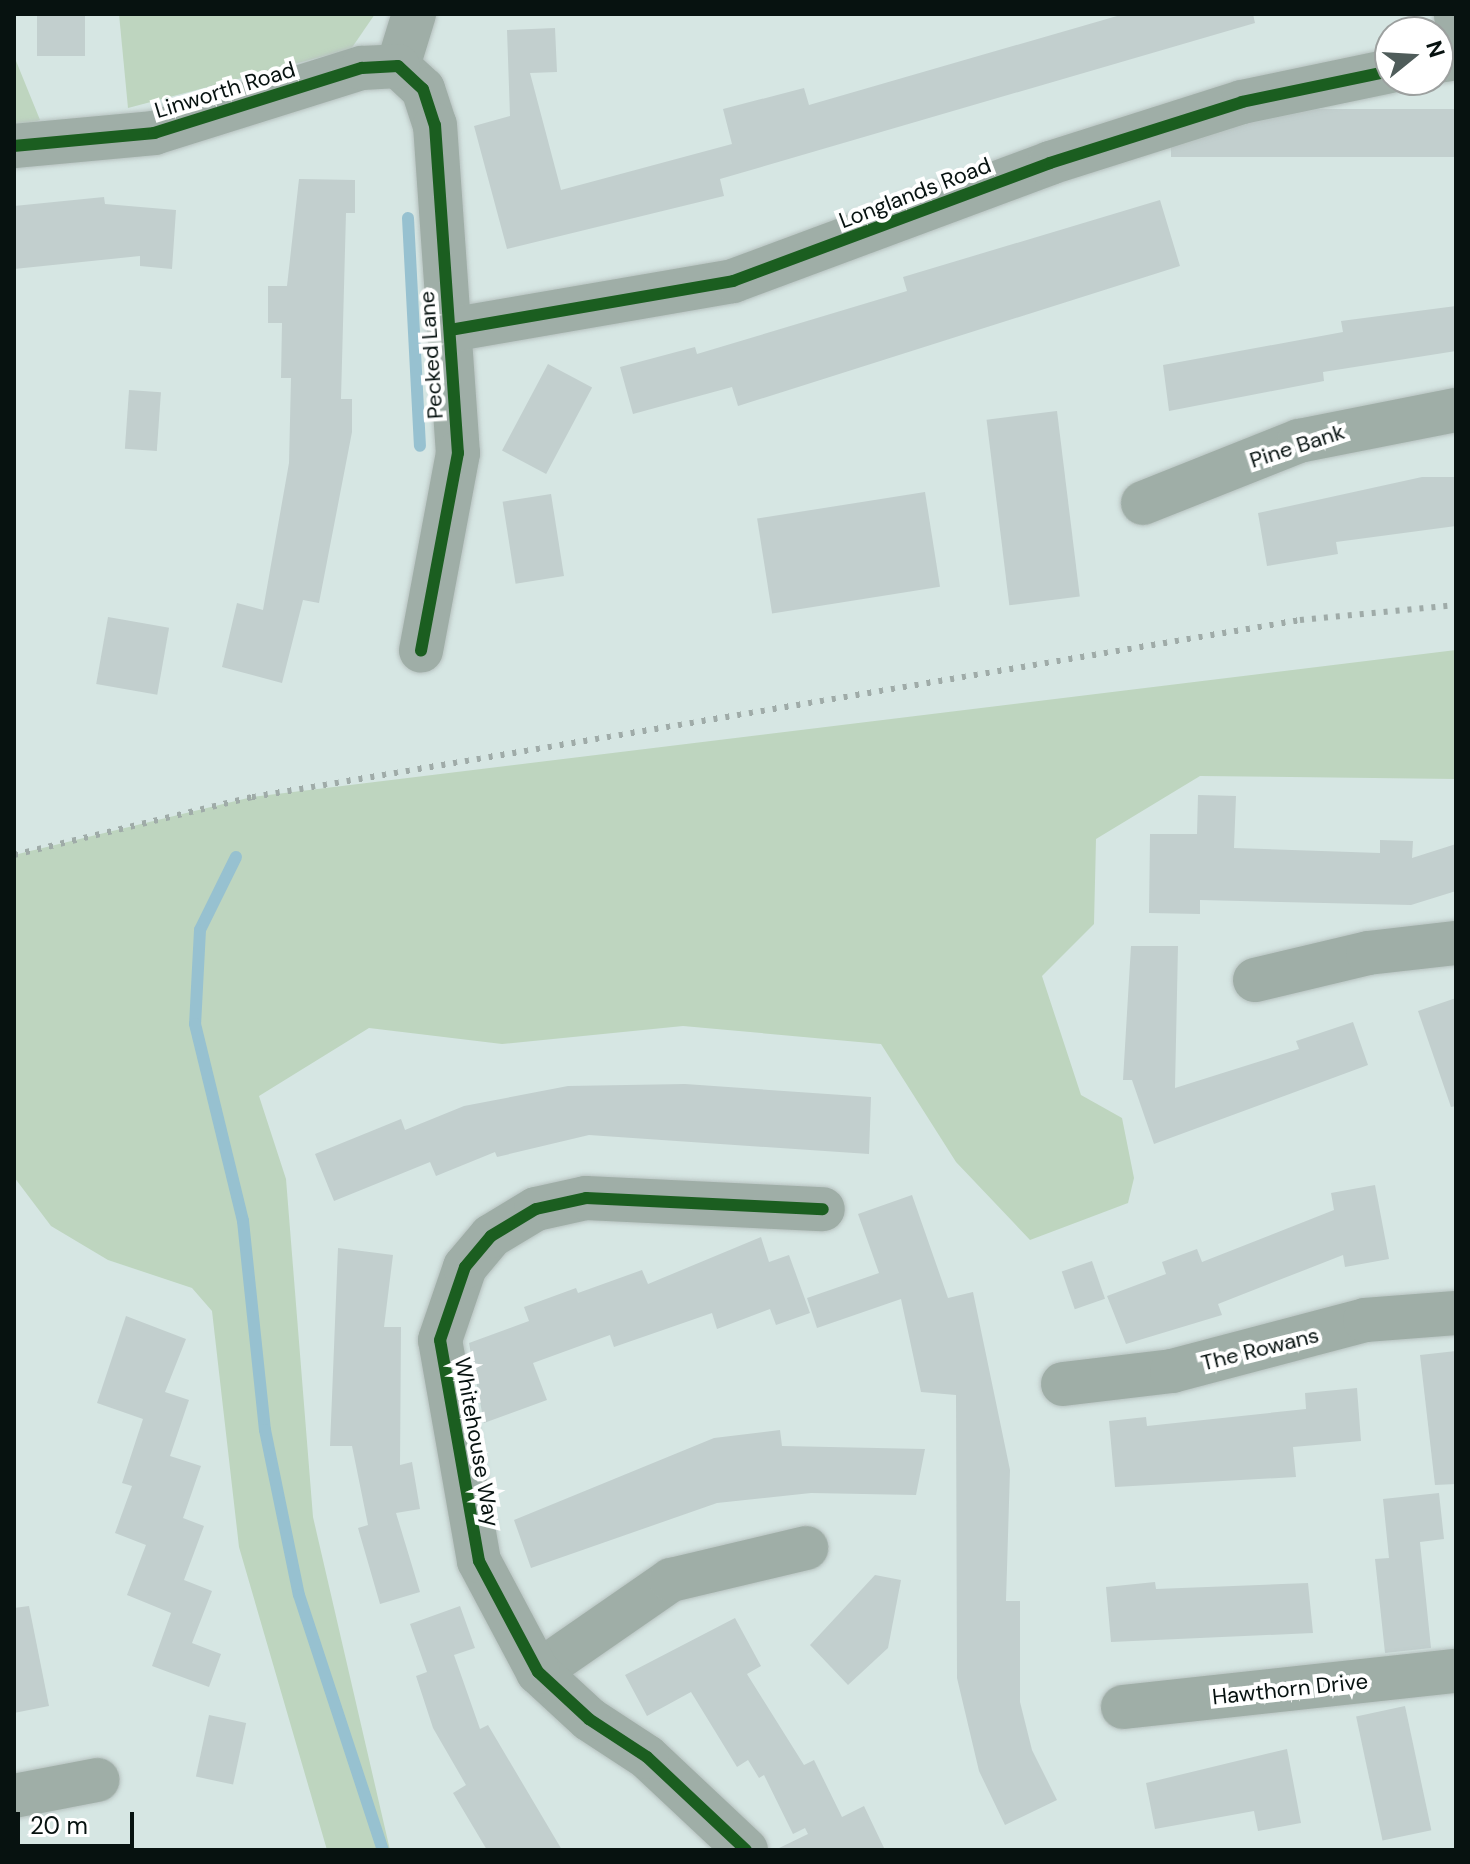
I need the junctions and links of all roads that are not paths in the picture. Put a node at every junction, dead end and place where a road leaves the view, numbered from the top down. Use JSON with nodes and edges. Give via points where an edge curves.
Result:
{"nodes":[{"id":1,"x":414,"y":14,"type":"edge"},
{"id":2,"x":398,"y":66,"type":"junction"},
{"id":3,"x":1374,"y":74,"type":"edge"},
{"id":4,"x":14,"y":146,"type":"edge"},
{"id":5,"x":450,"y":330,"type":"junction"},
{"id":6,"x":1456,"y":410,"type":"edge"},
{"id":7,"x":1143,"y":503,"type":"dead end"},
{"id":8,"x":421,"y":651,"type":"dead end"},
{"id":9,"x":1456,"y":943,"type":"edge"},
{"id":10,"x":1255,"y":980,"type":"dead end"},
{"id":11,"x":823,"y":1209,"type":"dead end"},
{"id":12,"x":1456,"y":1313,"type":"edge"},
{"id":13,"x":1063,"y":1384,"type":"dead end"},
{"id":14,"x":806,"y":1548,"type":"dead end"},
{"id":15,"x":1456,"y":1671,"type":"edge"},
{"id":16,"x":538,"y":1672,"type":"junction"},
{"id":17,"x":1123,"y":1707,"type":"dead end"},
{"id":18,"x":97,"y":1780,"type":"dead end"},
{"id":19,"x":14,"y":1796,"type":"edge"},
{"id":20,"x":746,"y":1850,"type":"edge"}],
"edges":[{"from":1,"to":2,"type":"street"},
{"from":2,"to":4,"type":"street","name":"Linworth Road","via":[[362,68],[154,133]]},
{"from":2,"to":5,"type":"street","name":"Pecked Lane","via":[[423,89],[435,125]]},
{"from":3,"to":5,"type":"street","name":"Longlands Road","via":[[1242,102],[1050,163],[733,281]]},
{"from":5,"to":8,"type":"street","name":"Pecked Lane","via":[[458,453]]},
{"from":6,"to":7,"type":"street","name":"Pine Bank","via":[[1299,441]]},
{"from":9,"to":10,"type":"street","via":[[1368,953]]},
{"from":11,"to":16,"type":"street","name":"Whitehouse Way","via":[[560,1202],[512,1221],[465,1267],[444,1315],[441,1366],[479,1561]]},
{"from":12,"to":13,"type":"street","name":"The Rowans","via":[[1365,1320],[1172,1371]]},
{"from":14,"to":16,"type":"street","via":[[671,1580]]},
{"from":15,"to":17,"type":"street","name":"Hawthorn Drive"},
{"from":16,"to":20,"type":"street","name":"Whitehouse Way","via":[[647,1757]]},
{"from":18,"to":19,"type":"street"}]}
